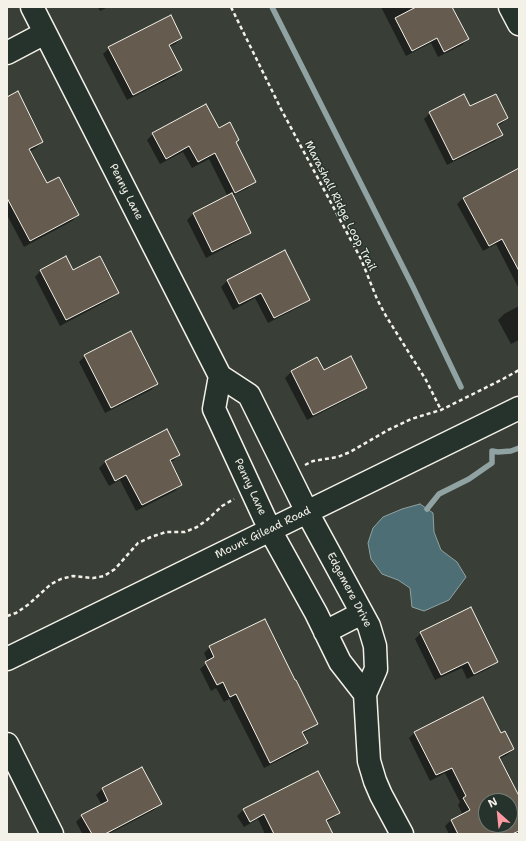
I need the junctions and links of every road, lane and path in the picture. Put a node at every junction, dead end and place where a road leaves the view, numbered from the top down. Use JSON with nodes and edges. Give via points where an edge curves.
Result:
{"nodes":[{"id":1,"x":32,"y":7,"type":"edge"},
{"id":2,"x":231,"y":7,"type":"edge"},
{"id":3,"x":510,"y":7,"type":"edge"},
{"id":4,"x":519,"y":24,"type":"edge"},
{"id":5,"x":45,"y":33,"type":"junction"},
{"id":6,"x":7,"y":53,"type":"edge"},
{"id":7,"x":220,"y":376,"type":"junction"},
{"id":8,"x":519,"y":408,"type":"edge"},
{"id":9,"x":441,"y":410,"type":"dead end"},
{"id":10,"x":306,"y":512,"type":"junction"},
{"id":11,"x":270,"y":530,"type":"junction"},
{"id":12,"x":362,"y":613,"type":"junction"},
{"id":13,"x":325,"y":632,"type":"junction"},
{"id":14,"x":7,"y":660,"type":"edge"},
{"id":15,"x":364,"y":694,"type":"junction"},
{"id":16,"x":7,"y":744,"type":"edge"},
{"id":17,"x":52,"y":834,"type":"edge"},
{"id":18,"x":402,"y":834,"type":"edge"}],
"edges":[{"from":1,"to":5,"type":"street","name":"Penny Lane"},
{"from":2,"to":9,"type":"path","name":"Marashall Ridge Loop Trail","via":[[281,109],[361,259],[377,299]]},
{"from":3,"to":4,"type":"street"},
{"from":5,"to":6,"type":"street"},
{"from":5,"to":7,"type":"street","name":"Penny Lane"},
{"from":7,"to":10,"type":"street","name":"Penny Lane","via":[[249,395]]},
{"from":7,"to":11,"type":"street","name":"Penny Lane","via":[[214,409]]},
{"from":8,"to":10,"type":"street","name":"Mount Gilead Road"},
{"from":10,"to":11,"type":"street","name":"Mount Gilead Road"},
{"from":10,"to":12,"type":"street","name":"Edgemere Drive"},
{"from":11,"to":13,"type":"street"},
{"from":11,"to":14,"type":"street","name":"Mount Gilead Road"},
{"from":12,"to":13,"type":"street"},
{"from":12,"to":15,"type":"street","name":"Edgemere Drive","via":[[375,646],[376,669]]},
{"from":13,"to":15,"type":"street","via":[[340,662]]},
{"from":15,"to":18,"type":"street","via":[[369,761],[381,795]]},
{"from":16,"to":17,"type":"street"}]}
